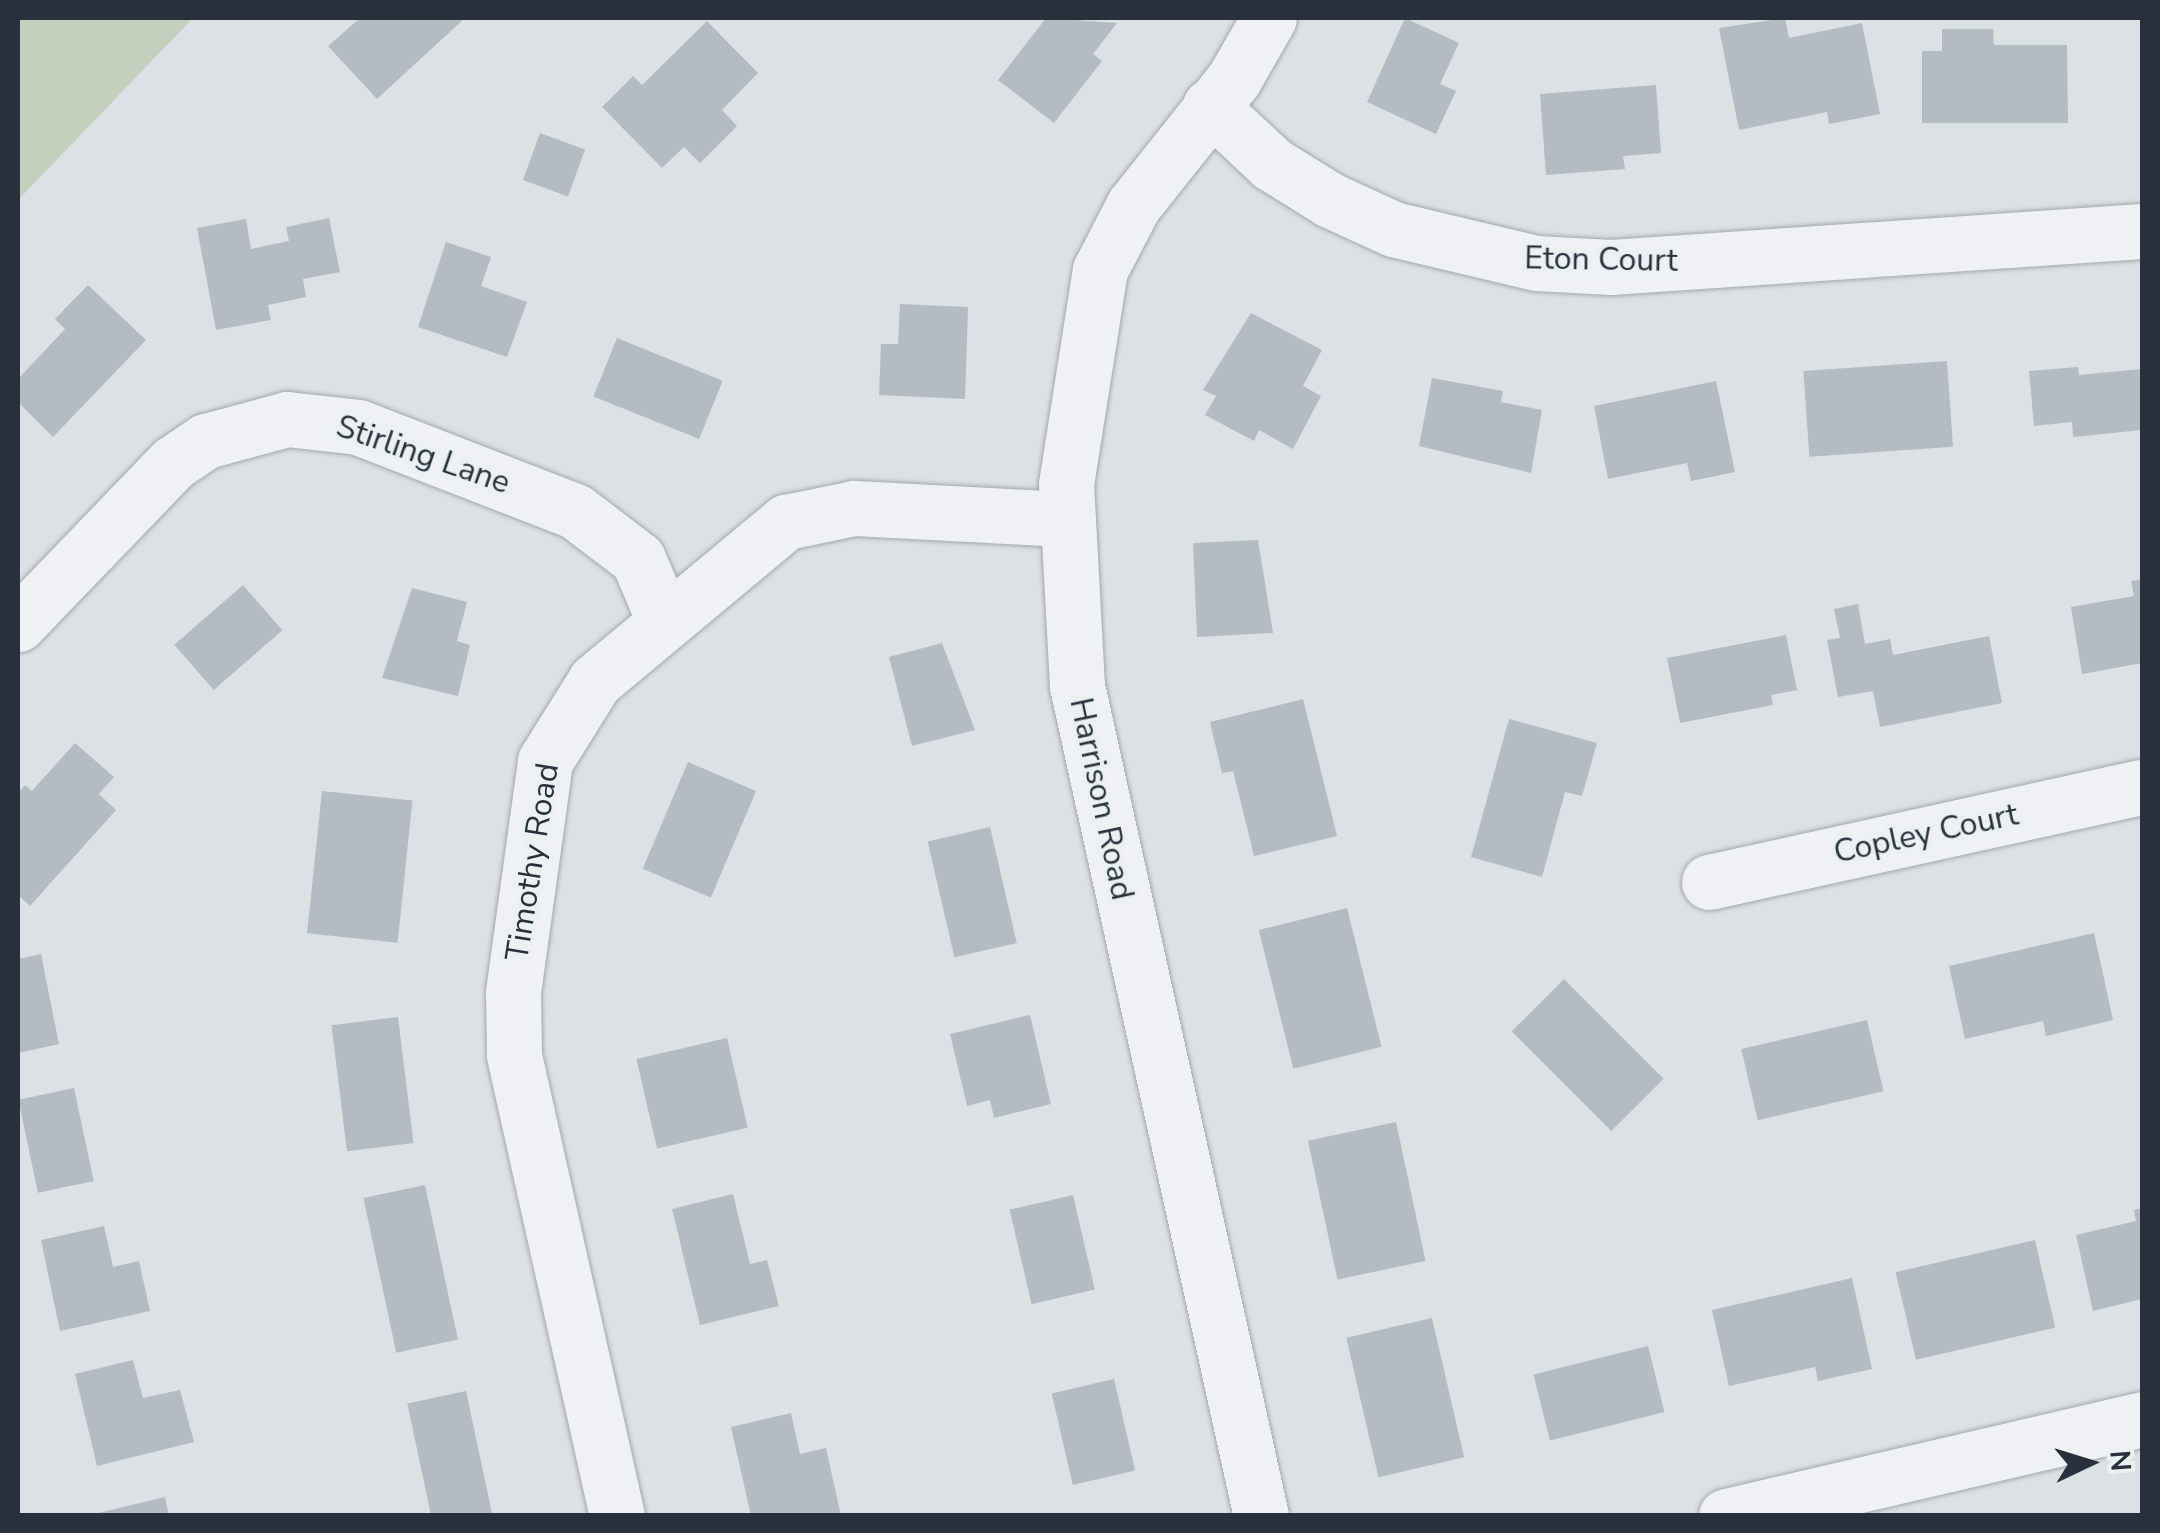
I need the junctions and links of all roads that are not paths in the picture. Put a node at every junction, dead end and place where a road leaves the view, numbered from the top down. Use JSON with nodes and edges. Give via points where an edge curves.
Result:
{"nodes":[{"id":1,"x":1269,"y":18,"type":"edge"},
{"id":2,"x":1210,"y":106,"type":"junction"},
{"id":3,"x":2142,"y":231,"type":"edge"},
{"id":4,"x":1066,"y":519,"type":"junction"},
{"id":5,"x":665,"y":623,"type":"junction"},
{"id":6,"x":18,"y":624,"type":"edge"},
{"id":7,"x":2142,"y":787,"type":"edge"},
{"id":8,"x":1709,"y":882,"type":"dead end"},
{"id":9,"x":2142,"y":1419,"type":"edge"},
{"id":10,"x":617,"y":1516,"type":"edge"},
{"id":11,"x":1261,"y":1516,"type":"edge"},
{"id":12,"x":1726,"y":1516,"type":"edge"}],
"edges":[{"from":1,"to":2,"type":"street"},
{"from":2,"to":3,"type":"street","name":"Eton Court","via":[[1272,164],[1330,200],[1428,240],[1536,263],[1611,267]]},
{"from":2,"to":4,"type":"street","name":"Harrison Road","via":[[1133,206],[1100,270],[1072,412]]},
{"from":4,"to":5,"type":"street","name":"Timothy Road","via":[[854,508],[813,514],[786,522]]},
{"from":4,"to":11,"type":"street","name":"Harrison Road","via":[[1077,686]]},
{"from":5,"to":6,"type":"street","name":"Stirling Lane","via":[[638,560],[575,511],[358,426],[287,418],[206,441],[172,463]]},
{"from":5,"to":10,"type":"street","name":"Timothy Road","via":[[594,682],[545,761],[513,992],[514,1054]]},
{"from":7,"to":8,"type":"street","name":"Copley Court"},
{"from":9,"to":12,"type":"street"}]}
